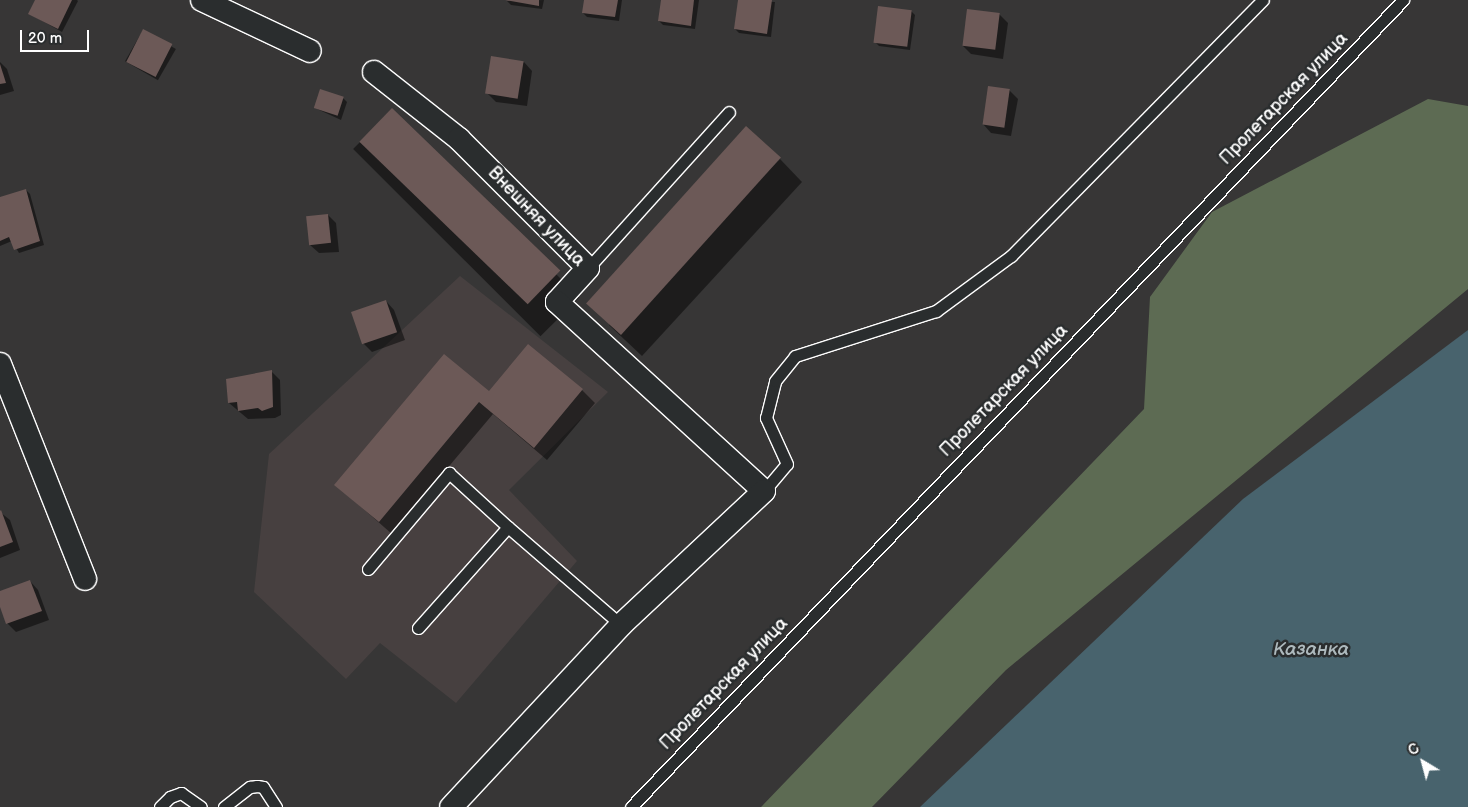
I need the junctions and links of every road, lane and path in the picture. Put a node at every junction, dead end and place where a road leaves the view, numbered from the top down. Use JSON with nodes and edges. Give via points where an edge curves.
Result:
{"nodes":[{"id":1,"x":202,"y":0,"type":"edge"},
{"id":2,"x":1263,"y":0,"type":"edge"},
{"id":3,"x":1403,"y":0,"type":"edge"},
{"id":4,"x":310,"y":51,"type":"dead end"},
{"id":5,"x":374,"y":72,"type":"dead end"},
{"id":6,"x":729,"y":112,"type":"dead end"},
{"id":7,"x":588,"y":268,"type":"junction"},
{"id":8,"x":0,"y":364,"type":"edge"},
{"id":9,"x":764,"y":491,"type":"junction"},
{"id":10,"x":508,"y":526,"type":"junction"},
{"id":11,"x":368,"y":569,"type":"dead end"},
{"id":12,"x":85,"y":579,"type":"dead end"},
{"id":13,"x":621,"y":624,"type":"junction"},
{"id":14,"x":418,"y":628,"type":"dead end"},
{"id":15,"x":160,"y":807,"type":"edge"},
{"id":16,"x":201,"y":807,"type":"edge"},
{"id":17,"x":224,"y":807,"type":"edge"},
{"id":18,"x":276,"y":807,"type":"edge"},
{"id":19,"x":451,"y":807,"type":"edge"},
{"id":20,"x":630,"y":807,"type":"edge"}],
"edges":[{"from":1,"to":4,"type":"street"},
{"from":2,"to":9,"type":"lane","via":[[1011,256],[936,311],[795,356],[775,381],[766,418],[787,464]]},
{"from":3,"to":20,"type":"lane","name":"Пролетарская улица"},
{"from":5,"to":7,"type":"street","name":"Внешняя улица","via":[[459,139]]},
{"from":6,"to":7,"type":"lane"},
{"from":7,"to":9,"type":"street","name":"Внешняя улица","via":[[557,302]]},
{"from":8,"to":12,"type":"street"},
{"from":9,"to":13,"type":"street"},
{"from":10,"to":11,"type":"lane","via":[[448,473]]},
{"from":10,"to":13,"type":"lane"},
{"from":10,"to":14,"type":"lane"},
{"from":13,"to":19,"type":"street"},
{"from":15,"to":16,"type":"lane","via":[[170,797],[181,793]]},
{"from":17,"to":18,"type":"lane","via":[[256,786],[263,787]]}]}
